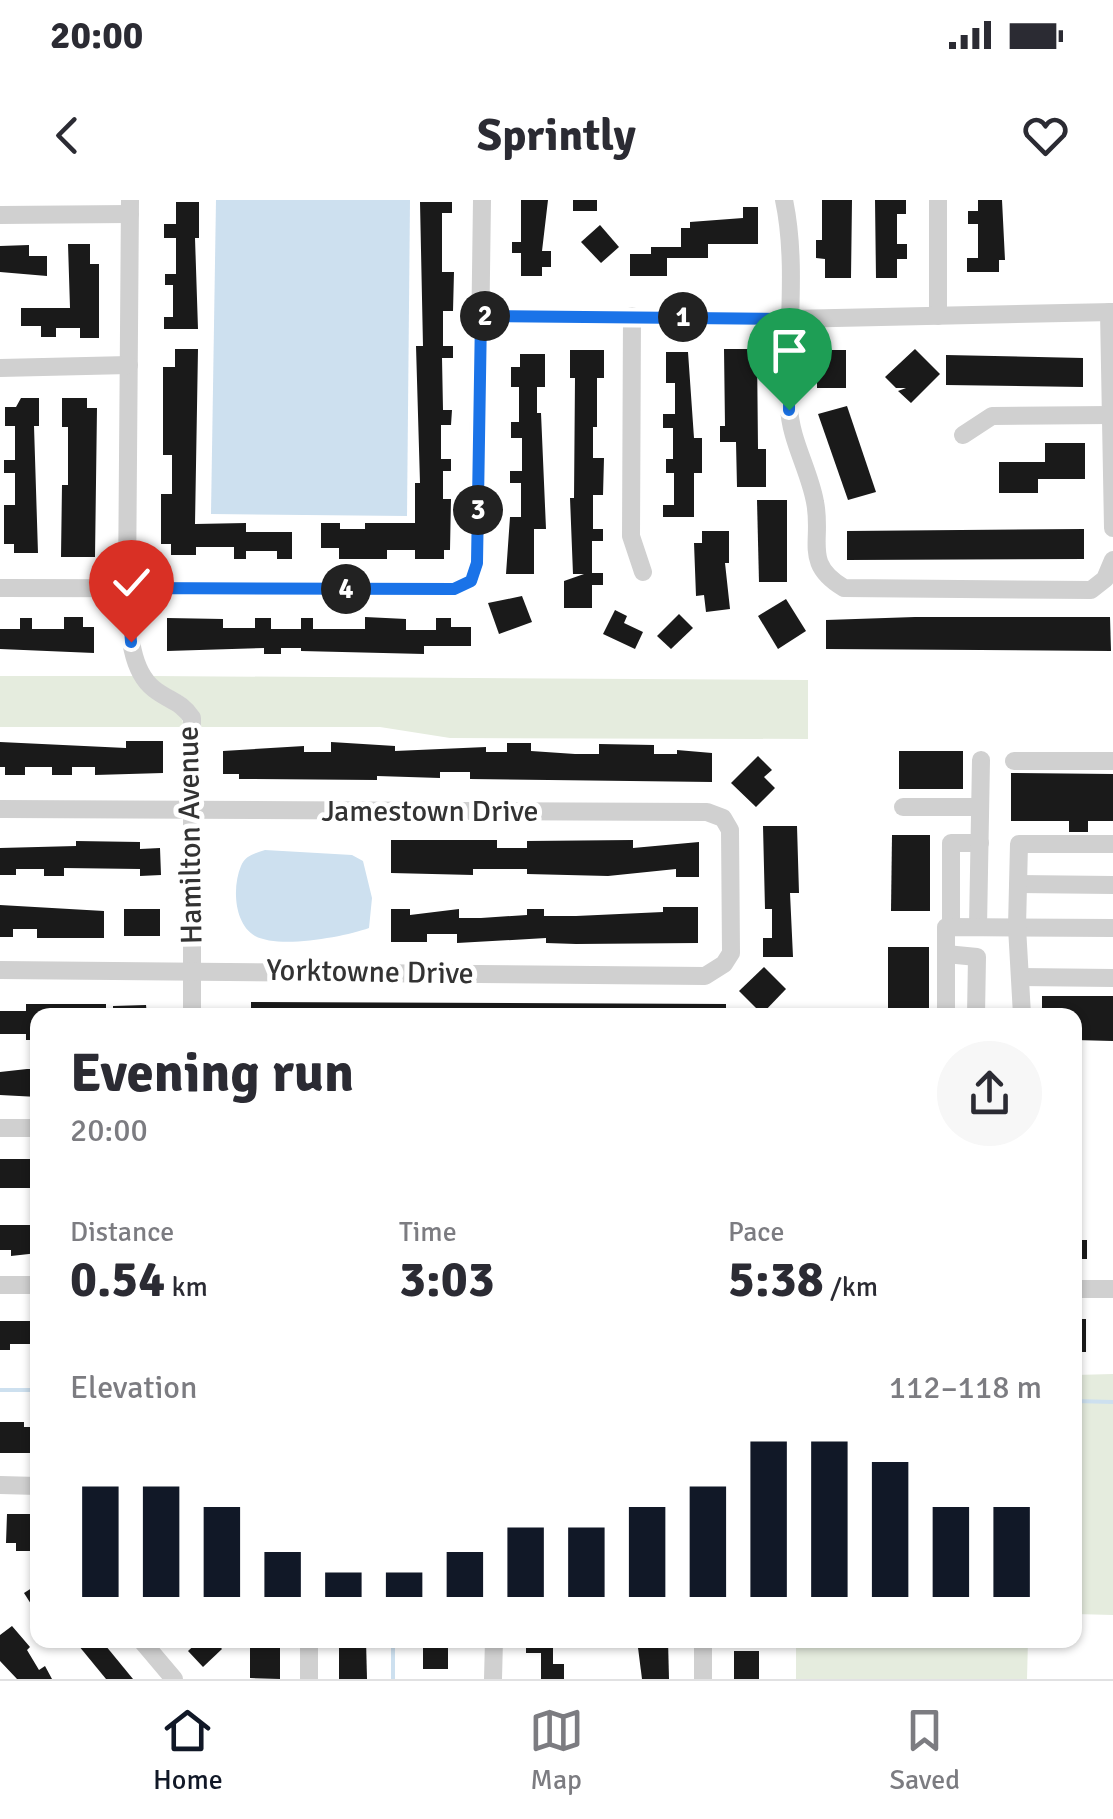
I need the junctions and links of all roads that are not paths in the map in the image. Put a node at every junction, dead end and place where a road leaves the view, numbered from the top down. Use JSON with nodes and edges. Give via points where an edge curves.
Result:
{"nodes":[{"id":1,"x":482,"y":200,"type":"edge"},
{"id":2,"x":784,"y":200,"type":"edge"},
{"id":3,"x":938,"y":200,"type":"edge"},
{"id":4,"x":130,"y":207,"type":"edge"},
{"id":5,"x":0,"y":215,"type":"edge"},
{"id":6,"x":1111,"y":312,"type":"edge"},
{"id":7,"x":481,"y":316,"type":"junction"},
{"id":8,"x":632,"y":316,"type":"junction"},
{"id":9,"x":938,"y":316,"type":"junction"},
{"id":10,"x":790,"y":319,"type":"junction"},
{"id":11,"x":129,"y":365,"type":"junction"},
{"id":12,"x":0,"y":368,"type":"edge"},
{"id":13,"x":1110,"y":415,"type":"edge"},
{"id":14,"x":963,"y":435,"type":"dead end"},
{"id":15,"x":1113,"y":528,"type":"edge"},
{"id":16,"x":1113,"y":560,"type":"edge"},
{"id":17,"x":644,"y":572,"type":"dead end"},
{"id":18,"x":0,"y":588,"type":"edge"},
{"id":19,"x":127,"y":588,"type":"junction"},
{"id":20,"x":981,"y":760,"type":"dead end"},
{"id":21,"x":1014,"y":761,"type":"dead end"},
{"id":22,"x":1113,"y":761,"type":"edge"},
{"id":23,"x":902,"y":806,"type":"dead end"},
{"id":24,"x":0,"y":808,"type":"edge"},
{"id":25,"x":980,"y":808,"type":"junction"},
{"id":26,"x":192,"y":809,"type":"junction"},
{"id":27,"x":980,"y":843,"type":"junction"},
{"id":28,"x":1113,"y":844,"type":"edge"},
{"id":29,"x":1018,"y":884,"type":"junction"},
{"id":30,"x":1113,"y":885,"type":"edge"},
{"id":31,"x":978,"y":927,"type":"junction"},
{"id":32,"x":1017,"y":927,"type":"junction"},
{"id":33,"x":951,"y":928,"type":"junction"},
{"id":34,"x":1113,"y":928,"type":"edge"},
{"id":35,"x":731,"y":953,"type":"joint"},
{"id":36,"x":946,"y":954,"type":"junction"},
{"id":37,"x":0,"y":970,"type":"edge"},
{"id":38,"x":193,"y":970,"type":"junction"},
{"id":39,"x":1020,"y":977,"type":"junction"},
{"id":40,"x":1113,"y":978,"type":"edge"},
{"id":41,"x":192,"y":1008,"type":"edge"},
{"id":42,"x":946,"y":1008,"type":"edge"},
{"id":43,"x":976,"y":1008,"type":"edge"},
{"id":44,"x":1022,"y":1008,"type":"edge"},
{"id":45,"x":0,"y":1128,"type":"edge"},
{"id":46,"x":30,"y":1128,"type":"edge"},
{"id":47,"x":0,"y":1285,"type":"edge"},
{"id":48,"x":30,"y":1285,"type":"edge"},
{"id":49,"x":1082,"y":1289,"type":"edge"},
{"id":50,"x":1113,"y":1290,"type":"edge"},
{"id":51,"x":0,"y":1485,"type":"edge"},
{"id":52,"x":30,"y":1486,"type":"edge"},
{"id":53,"x":148,"y":1648,"type":"edge"},
{"id":54,"x":309,"y":1648,"type":"edge"},
{"id":55,"x":494,"y":1648,"type":"edge"},
{"id":56,"x":702,"y":1648,"type":"edge"},
{"id":57,"x":174,"y":1679,"type":"edge"},
{"id":58,"x":309,"y":1679,"type":"edge"},
{"id":59,"x":494,"y":1679,"type":"edge"},
{"id":60,"x":703,"y":1679,"type":"edge"}],
"edges":[{"from":1,"to":7,"type":"street"},
{"from":2,"to":10,"type":"street"},
{"from":3,"to":9,"type":"street"},
{"from":4,"to":5,"type":"street"},
{"from":4,"to":11,"type":"street","name":"Hamilton Avenue"},
{"from":6,"to":9,"type":"street"},
{"from":6,"to":13,"type":"street"},
{"from":7,"to":8,"type":"street"},
{"from":7,"to":19,"type":"street","via":[[477,563],[471,581],[454,589]]},
{"from":8,"to":10,"type":"street"},
{"from":8,"to":17,"type":"street","via":[[631,536]]},
{"from":9,"to":10,"type":"street"},
{"from":10,"to":16,"type":"street","via":[[789,410],[815,501],[818,566],[827,578],[844,588],[1091,590]]},
{"from":11,"to":12,"type":"street"},
{"from":11,"to":19,"type":"street","name":"Hamilton Avenue"},
{"from":13,"to":14,"type":"street","via":[[992,416]]},
{"from":13,"to":15,"type":"street"},
{"from":18,"to":19,"type":"street"},
{"from":19,"to":26,"type":"street","name":"Hamilton Avenue","via":[[140,668],[153,688],[182,702],[192,718]]},
{"from":20,"to":25,"type":"street"},
{"from":21,"to":22,"type":"street"},
{"from":23,"to":25,"type":"street"},
{"from":24,"to":26,"type":"street","name":"Jamestown Drive"},
{"from":25,"to":27,"type":"street"},
{"from":26,"to":35,"type":"street","name":"Jamestown Drive","via":[[707,812],[723,818],[730,830]]},
{"from":26,"to":38,"type":"street","name":"Hamilton Avenue"},
{"from":27,"to":31,"type":"street"},
{"from":27,"to":33,"type":"street","via":[[951,843]]},
{"from":28,"to":29,"type":"street","via":[[1020,844]]},
{"from":29,"to":30,"type":"street"},
{"from":29,"to":32,"type":"street"},
{"from":31,"to":32,"type":"street"},
{"from":31,"to":33,"type":"street"},
{"from":32,"to":34,"type":"street"},
{"from":32,"to":39,"type":"street"},
{"from":33,"to":36,"type":"street"},
{"from":35,"to":38,"type":"street","name":"Yorktowne Drive","via":[[705,976]]},
{"from":36,"to":42,"type":"street"},
{"from":36,"to":43,"type":"street","via":[[977,957]]},
{"from":37,"to":38,"type":"street","name":"Yorktowne Drive"},
{"from":38,"to":41,"type":"street","name":"Hamilton Avenue"},
{"from":39,"to":40,"type":"street"},
{"from":39,"to":44,"type":"street"},
{"from":45,"to":46,"type":"street"},
{"from":47,"to":48,"type":"street"},
{"from":49,"to":50,"type":"street"},
{"from":51,"to":52,"type":"street"},
{"from":53,"to":57,"type":"street"},
{"from":54,"to":58,"type":"street"},
{"from":55,"to":59,"type":"street"},
{"from":56,"to":60,"type":"street"}]}
